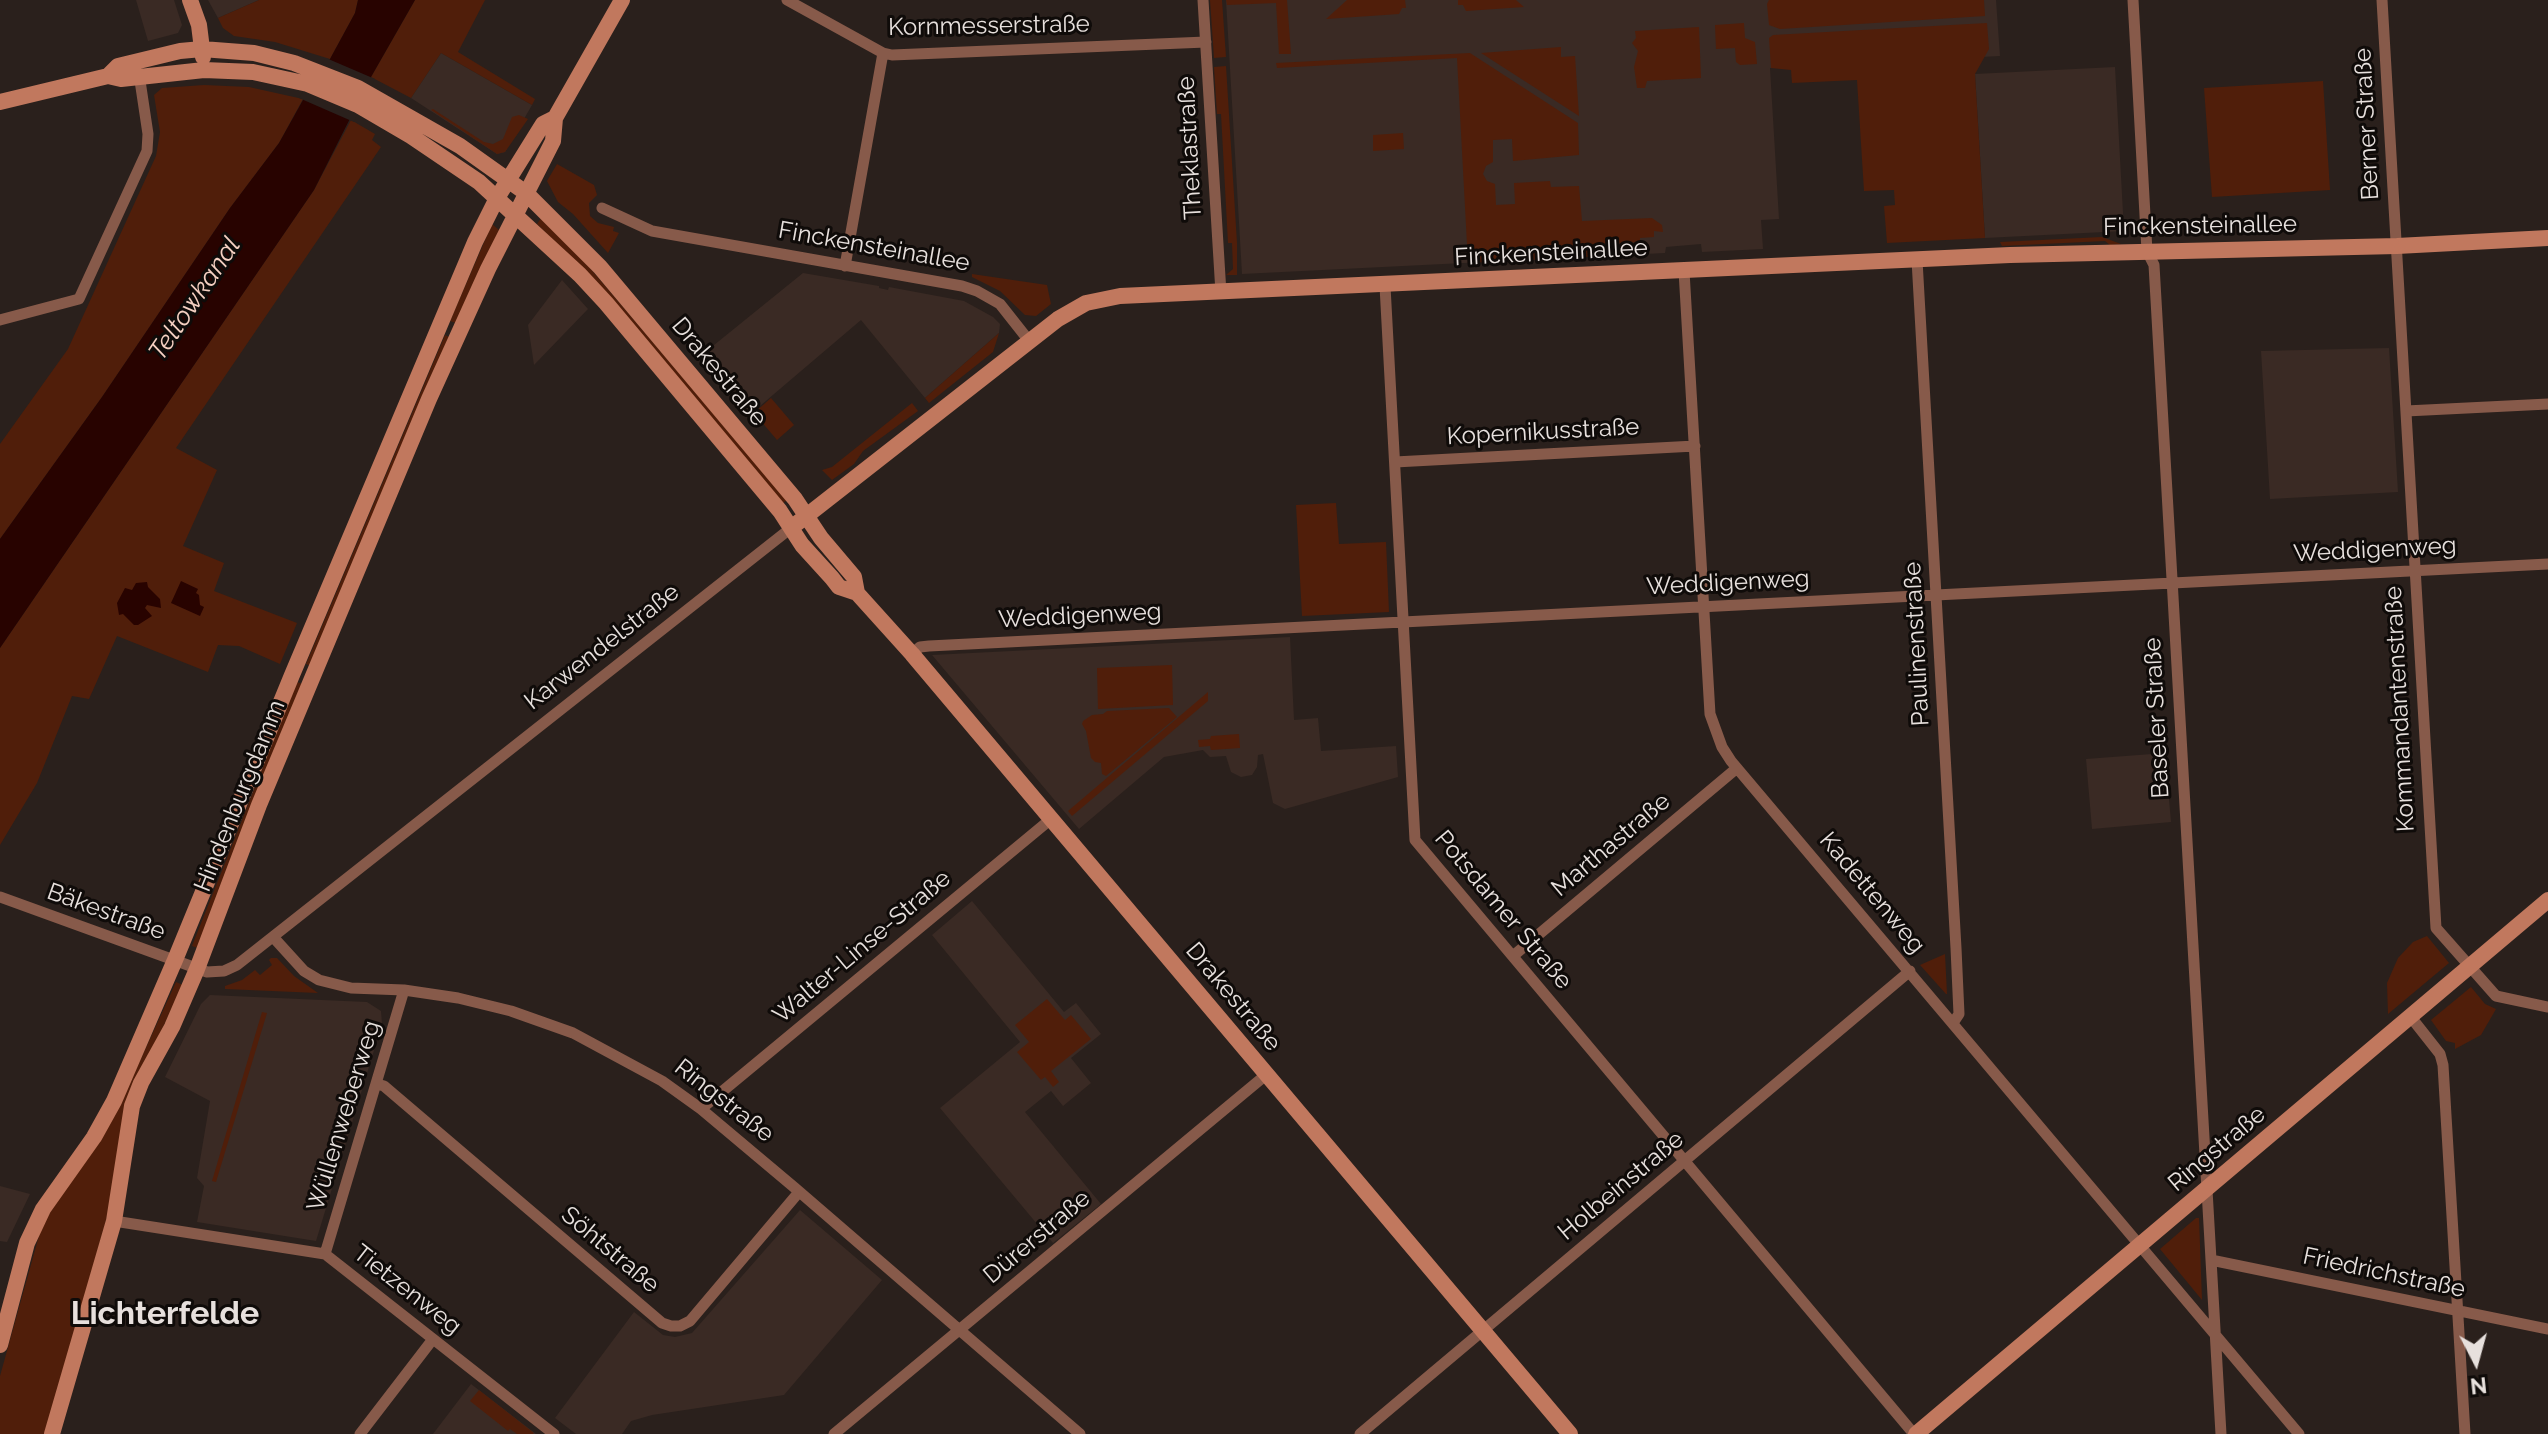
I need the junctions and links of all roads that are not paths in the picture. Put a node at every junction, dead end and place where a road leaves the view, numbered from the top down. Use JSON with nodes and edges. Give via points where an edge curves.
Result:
{"nodes":[{"id":1,"x":190,"y":0,"type":"edge"},
{"id":2,"x":622,"y":0,"type":"edge"},
{"id":3,"x":787,"y":0,"type":"edge"},
{"id":4,"x":1203,"y":0,"type":"edge"},
{"id":5,"x":2133,"y":0,"type":"edge"},
{"id":6,"x":2382,"y":0,"type":"edge"},
{"id":7,"x":1206,"y":42,"type":"junction"},
{"id":8,"x":202,"y":49,"type":"junction"},
{"id":9,"x":883,"y":53,"type":"junction"},
{"id":10,"x":138,"y":69,"type":"junction"},
{"id":11,"x":204,"y":70,"type":"junction"},
{"id":12,"x":289,"y":70,"type":"junction"},
{"id":13,"x":0,"y":102,"type":"edge"},
{"id":14,"x":388,"y":112,"type":"junction"},
{"id":15,"x":555,"y":118,"type":"junction"},
{"id":16,"x":508,"y":180,"type":"junction"},
{"id":17,"x":526,"y":193,"type":"junction"},
{"id":18,"x":497,"y":198,"type":"junction"},
{"id":19,"x":602,"y":208,"type":"dead end"},
{"id":20,"x":515,"y":214,"type":"junction"},
{"id":21,"x":2548,"y":238,"type":"edge"},
{"id":22,"x":2397,"y":246,"type":"junction"},
{"id":23,"x":2147,"y":251,"type":"junction"},
{"id":24,"x":1917,"y":260,"type":"junction"},
{"id":25,"x":845,"y":266,"type":"junction"},
{"id":26,"x":1684,"y":271,"type":"junction"},
{"id":27,"x":1385,"y":286,"type":"junction"},
{"id":28,"x":1221,"y":293,"type":"junction"},
{"id":29,"x":0,"y":320,"type":"edge"},
{"id":30,"x":1030,"y":342,"type":"junction"},
{"id":31,"x":2548,"y":404,"type":"edge"},
{"id":32,"x":2406,"y":411,"type":"junction"},
{"id":33,"x":1695,"y":446,"type":"junction"},
{"id":34,"x":1395,"y":462,"type":"junction"},
{"id":35,"x":807,"y":516,"type":"junction"},
{"id":36,"x":791,"y":528,"type":"junction"},
{"id":37,"x":2548,"y":564,"type":"edge"},
{"id":38,"x":2414,"y":571,"type":"junction"},
{"id":39,"x":2171,"y":582,"type":"junction"},
{"id":40,"x":857,"y":593,"type":"junction"},
{"id":41,"x":1936,"y":594,"type":"junction"},
{"id":42,"x":1703,"y":606,"type":"junction"},
{"id":43,"x":1402,"y":621,"type":"junction"},
{"id":44,"x":912,"y":654,"type":"junction"},
{"id":45,"x":1737,"y":768,"type":"junction"},
{"id":46,"x":1051,"y":819,"type":"junction"},
{"id":47,"x":0,"y":897,"type":"edge"},
{"id":48,"x":2548,"y":900,"type":"edge"},
{"id":49,"x":274,"y":938,"type":"junction"},
{"id":50,"x":1513,"y":956,"type":"junction"},
{"id":51,"x":175,"y":960,"type":"junction"},
{"id":52,"x":2469,"y":967,"type":"junction"},
{"id":53,"x":197,"y":969,"type":"junction"},
{"id":54,"x":1910,"y":971,"type":"junction"},
{"id":55,"x":404,"y":990,"type":"junction"},
{"id":56,"x":2548,"y":1007,"type":"edge"},
{"id":57,"x":2410,"y":1016,"type":"junction"},
{"id":58,"x":1953,"y":1023,"type":"junction"},
{"id":59,"x":1267,"y":1074,"type":"junction"},
{"id":60,"x":377,"y":1084,"type":"junction"},
{"id":61,"x":701,"y":1109,"type":"junction"},
{"id":62,"x":1685,"y":1161,"type":"junction"},
{"id":63,"x":2207,"y":1190,"type":"junction"},
{"id":64,"x":799,"y":1192,"type":"junction"},
{"id":65,"x":114,"y":1221,"type":"junction"},
{"id":66,"x":2140,"y":1245,"type":"junction"},
{"id":67,"x":325,"y":1254,"type":"junction"},
{"id":68,"x":2211,"y":1260,"type":"junction"},
{"id":69,"x":2458,"y":1311,"type":"junction"},
{"id":70,"x":2548,"y":1329,"type":"edge"},
{"id":71,"x":959,"y":1330,"type":"junction"},
{"id":72,"x":1483,"y":1332,"type":"junction"},
{"id":73,"x":2215,"y":1335,"type":"junction"},
{"id":74,"x":433,"y":1339,"type":"junction"},
{"id":75,"x":0,"y":1345,"type":"edge"},
{"id":76,"x":52,"y":1434,"type":"edge"},
{"id":77,"x":360,"y":1434,"type":"edge"},
{"id":78,"x":554,"y":1434,"type":"edge"},
{"id":79,"x":834,"y":1434,"type":"edge"},
{"id":80,"x":1080,"y":1434,"type":"edge"},
{"id":81,"x":1360,"y":1434,"type":"edge"},
{"id":82,"x":1570,"y":1434,"type":"edge"},
{"id":83,"x":1915,"y":1434,"type":"edge"},
{"id":84,"x":2221,"y":1434,"type":"edge"},
{"id":85,"x":2299,"y":1434,"type":"edge"},
{"id":86,"x":2465,"y":1434,"type":"edge"}],
"edges":[{"from":1,"to":8,"type":"main road"},
{"from":2,"to":15,"type":"main road"},
{"from":3,"to":9,"type":"street","name":"Kornmesserstraße"},
{"from":4,"to":7,"type":"street","name":"Theklastraße"},
{"from":5,"to":23,"type":"street","name":"Baseler Straße"},
{"from":6,"to":22,"type":"street","name":"Berner Straße"},
{"from":7,"to":9,"type":"street","name":"Kornmesserstraße"},
{"from":7,"to":28,"type":"street","name":"Theklastraße"},
{"from":8,"to":10,"type":"main road","via":[[180,51]]},
{"from":8,"to":11,"type":"main road"},
{"from":8,"to":12,"type":"main road","via":[[254,53]]},
{"from":9,"to":25,"type":"street"},
{"from":10,"to":11,"type":"main road"},
{"from":10,"to":13,"type":"main road","via":[[118,66],[108,76]]},
{"from":10,"to":29,"type":"street","via":[[147,151],[79,299]]},
{"from":11,"to":12,"type":"main road"},
{"from":12,"to":14,"type":"main road","via":[[328,75]]},
{"from":14,"to":16,"type":"main road","name":"Drakestraße","via":[[460,146]]},
{"from":14,"to":18,"type":"main road","name":"Drakestraße"},
{"from":15,"to":16,"type":"main road","name":"Hindenburgdamm","via":[[543,124]]},
{"from":15,"to":17,"type":"main road","name":"Hindenburgdamm","via":[[553,141]]},
{"from":16,"to":17,"type":"main road","name":"Drakestraße"},
{"from":16,"to":18,"type":"main road","name":"Hindenburgdamm"},
{"from":17,"to":20,"type":"main road","name":"Hindenburgdamm"},
{"from":17,"to":35,"type":"main road","name":"Drakestraße","via":[[600,267]]},
{"from":18,"to":20,"type":"main road","name":"Drakestraße"},
{"from":18,"to":51,"type":"main road","name":"Hindenburgdamm"},
{"from":19,"to":25,"type":"street","name":"Finckensteinallee","via":[[652,231]]},
{"from":20,"to":36,"type":"main road","name":"Drakestraße","via":[[606,303]]},
{"from":20,"to":53,"type":"main road","name":"Hindenburgdamm","via":[[429,399],[259,805]]},
{"from":21,"to":22,"type":"main road","name":"Finckensteinallee"},
{"from":22,"to":23,"type":"main road","name":"Finckensteinallee"},
{"from":22,"to":32,"type":"street","name":"Kommandantenstraße"},
{"from":23,"to":24,"type":"main road","name":"Finckensteinallee"},
{"from":23,"to":39,"type":"street","name":"Baseler Straße","via":[[2154,265]]},
{"from":24,"to":26,"type":"main road","name":"Finckensteinallee"},
{"from":24,"to":41,"type":"street","name":"Paulinenstraße"},
{"from":25,"to":30,"type":"street","name":"Finckensteinallee","via":[[977,291],[1000,304]]},
{"from":26,"to":27,"type":"main road","name":"Finckensteinallee"},
{"from":26,"to":33,"type":"street","name":"Kadettenweg"},
{"from":27,"to":28,"type":"main road","name":"Finckensteinallee"},
{"from":27,"to":34,"type":"street","name":"Potsdamer Straße"},
{"from":28,"to":30,"type":"main road","name":"Finckensteinallee","via":[[1120,296],[1086,303]]},
{"from":30,"to":35,"type":"main road","name":"Karwendelstraße"},
{"from":31,"to":32,"type":"street"},
{"from":32,"to":38,"type":"street","name":"Kommandantenstraße"},
{"from":33,"to":34,"type":"street","name":"Kopernikusstraße"},
{"from":33,"to":42,"type":"street","name":"Kadettenweg"},
{"from":34,"to":43,"type":"street","name":"Potsdamer Straße"},
{"from":35,"to":36,"type":"main road","name":"Karwendelstraße"},
{"from":35,"to":40,"type":"main road","name":"Drakestraße","via":[[854,577]]},
{"from":36,"to":40,"type":"main road","name":"Drakestraße","via":[[839,587]]},
{"from":36,"to":49,"type":"street","name":"Karwendelstraße"},
{"from":37,"to":38,"type":"street","name":"Weddigenweg"},
{"from":38,"to":39,"type":"street","name":"Weddigenweg"},
{"from":38,"to":52,"type":"street","name":"Kommandantenstraße","via":[[2433,907],[2436,928]]},
{"from":39,"to":41,"type":"street","name":"Weddigenweg"},
{"from":39,"to":63,"type":"street","name":"Baseler Straße"},
{"from":40,"to":44,"type":"main road","name":"Drakestraße"},
{"from":41,"to":42,"type":"street","name":"Weddigenweg"},
{"from":41,"to":58,"type":"street","name":"Paulinenstraße","via":[[1959,1014]]},
{"from":42,"to":43,"type":"street","name":"Weddigenweg"},
{"from":42,"to":45,"type":"street","name":"Kadettenweg","via":[[1710,714],[1722,747]]},
{"from":43,"to":44,"type":"street","name":"Weddigenweg","via":[[929,646]]},
{"from":43,"to":50,"type":"street","name":"Potsdamer Straße","via":[[1413,836]]},
{"from":44,"to":46,"type":"main road","name":"Drakestraße"},
{"from":45,"to":50,"type":"street","name":"Marthastraße"},
{"from":45,"to":54,"type":"street","name":"Kadettenweg"},
{"from":46,"to":59,"type":"main road","name":"Drakestraße"},
{"from":46,"to":61,"type":"street","name":"Walter-Linse-Straße"},
{"from":47,"to":51,"type":"street","name":"Bäkestraße"},
{"from":48,"to":52,"type":"main road","name":"Ringstraße"},
{"from":49,"to":53,"type":"street","name":"Karwendelstraße","via":[[224,971]]},
{"from":49,"to":55,"type":"street","name":"Ringstraße","via":[[319,980],[351,988]]},
{"from":50,"to":62,"type":"street","name":"Potsdamer Straße"},
{"from":51,"to":53,"type":"street","name":"Bäkestraße"},
{"from":51,"to":75,"type":"main road","name":"Hindenburgdamm","via":[[114,1101],[40,1214]]},
{"from":52,"to":56,"type":"street","name":"Kommandantenstraße","via":[[2496,996]]},
{"from":52,"to":57,"type":"main road","name":"Ringstraße"},
{"from":53,"to":65,"type":"main road","name":"Hindenburgdamm","via":[[132,1106]]},
{"from":54,"to":58,"type":"street","name":"Kadettenweg"},
{"from":54,"to":62,"type":"street","name":"Holbeinstraße"},
{"from":55,"to":60,"type":"street","name":"Wüllenweberweg"},
{"from":55,"to":61,"type":"street","name":"Ringstraße","via":[[511,1011],[573,1033]]},
{"from":57,"to":63,"type":"main road","name":"Ringstraße"},
{"from":57,"to":69,"type":"street","via":[[2443,1065]]},
{"from":58,"to":66,"type":"street","name":"Kadettenweg"},
{"from":59,"to":71,"type":"street","name":"Dürerstraße"},
{"from":59,"to":72,"type":"main road","name":"Drakestraße"},
{"from":60,"to":64,"type":"street","name":"Söhtstraße","via":[[671,1326],[690,1321]]},
{"from":60,"to":67,"type":"street","name":"Wüllenweberweg"},
{"from":61,"to":64,"type":"street","name":"Ringstraße"},
{"from":62,"to":72,"type":"street","name":"Holbeinstraße"},
{"from":62,"to":83,"type":"street","name":"Potsdamer Straße"},
{"from":63,"to":66,"type":"main road","name":"Ringstraße"},
{"from":63,"to":68,"type":"street","name":"Baseler Straße"},
{"from":64,"to":71,"type":"street","name":"Ringstraße"},
{"from":65,"to":67,"type":"street","name":"Tietzenweg"},
{"from":65,"to":76,"type":"main road","name":"Hindenburgdamm"},
{"from":66,"to":73,"type":"street","name":"Kadettenweg"},
{"from":66,"to":83,"type":"main road","name":"Ringstraße"},
{"from":67,"to":74,"type":"street","name":"Tietzenweg"},
{"from":68,"to":69,"type":"street","name":"Friedrichstraße"},
{"from":68,"to":73,"type":"street","name":"Baseler Straße"},
{"from":69,"to":70,"type":"street","name":"Friedrichstraße"},
{"from":69,"to":86,"type":"street"},
{"from":71,"to":79,"type":"street","name":"Dürerstraße"},
{"from":71,"to":80,"type":"street","name":"Ringstraße"},
{"from":72,"to":81,"type":"street","name":"Holbeinstraße"},
{"from":72,"to":82,"type":"main road","name":"Drakestraße"},
{"from":73,"to":84,"type":"street","name":"Baseler Straße"},
{"from":73,"to":85,"type":"street","name":"Kadettenweg"},
{"from":74,"to":77,"type":"street"},
{"from":74,"to":78,"type":"street","name":"Tietzenweg"}]}
